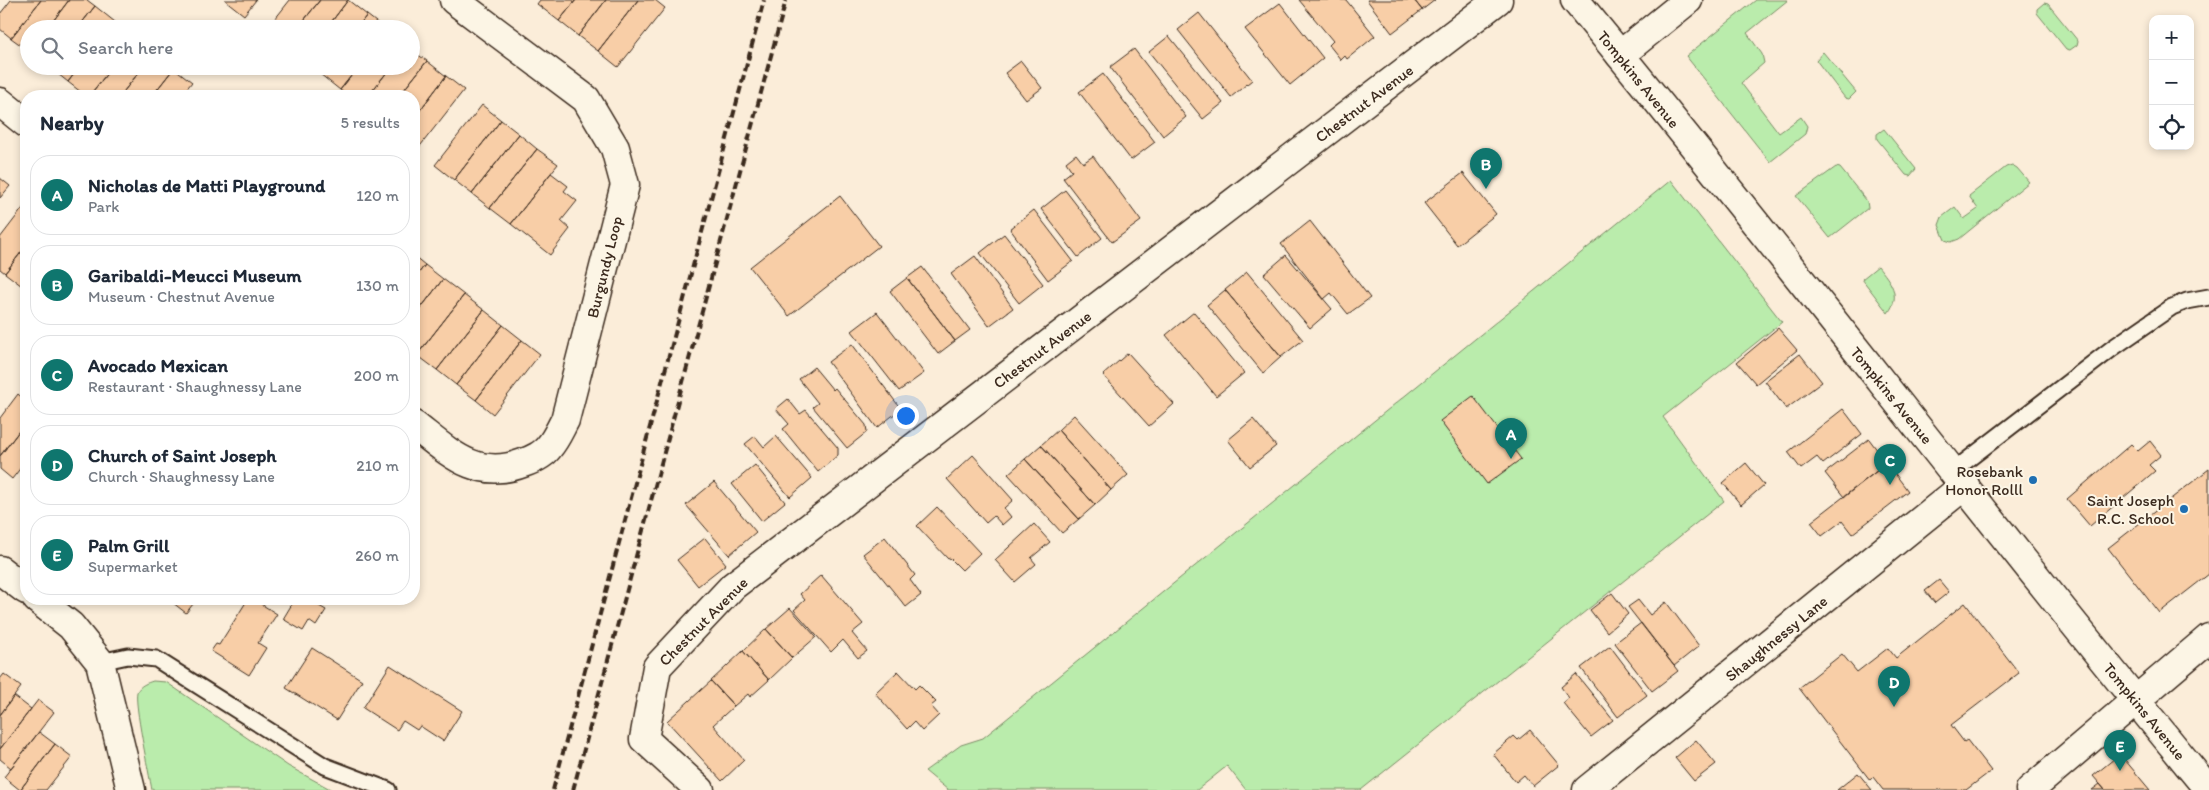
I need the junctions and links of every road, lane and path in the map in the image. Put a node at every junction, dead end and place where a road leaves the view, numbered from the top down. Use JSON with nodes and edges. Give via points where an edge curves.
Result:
{"nodes":[{"id":1,"x":454,"y":0,"type":"edge"},
{"id":2,"x":1498,"y":0,"type":"edge"},
{"id":3,"x":1575,"y":0,"type":"edge"},
{"id":4,"x":1688,"y":0,"type":"edge"},
{"id":5,"x":1620,"y":55,"type":"junction"},
{"id":6,"x":0,"y":102,"type":"edge"},
{"id":7,"x":20,"y":118,"type":"edge"},
{"id":8,"x":2209,"y":297,"type":"edge"},
{"id":9,"x":420,"y":429,"type":"edge"},
{"id":10,"x":1959,"y":478,"type":"junction"},
{"id":11,"x":0,"y":570,"type":"edge"},
{"id":12,"x":20,"y":585,"type":"edge"},
{"id":13,"x":45,"y":605,"type":"edge"},
{"id":14,"x":2209,"y":638,"type":"edge"},
{"id":15,"x":100,"y":662,"type":"junction"},
{"id":16,"x":2135,"y":700,"type":"junction"},
{"id":17,"x":131,"y":790,"type":"edge"},
{"id":18,"x":388,"y":790,"type":"edge"},
{"id":19,"x":700,"y":790,"type":"edge"},
{"id":20,"x":1587,"y":790,"type":"edge"},
{"id":21,"x":2030,"y":790,"type":"edge"},
{"id":22,"x":2209,"y":790,"type":"edge"}],
"edges":[{"from":1,"to":9,"type":"street","name":"Burgundy Loop","via":[[586,100],[615,148],[625,185],[565,420],[548,448],[532,460],[510,468],[481,469],[452,454]]},
{"from":2,"to":19,"type":"street","name":"Chestnut Avenue","via":[[734,586],[657,667],[644,739]]},
{"from":3,"to":5,"type":"street","name":"Tompkins Avenue"},
{"from":4,"to":5,"type":"street"},
{"from":5,"to":10,"type":"street","name":"Tompkins Avenue"},
{"from":6,"to":7,"type":"street"},
{"from":8,"to":10,"type":"lane","via":[[2172,307],[2106,353]]},
{"from":10,"to":16,"type":"street","name":"Tompkins Avenue"},
{"from":10,"to":20,"type":"street","name":"Shaughnessy Lane"},
{"from":11,"to":12,"type":"street"},
{"from":13,"to":15,"type":"street","via":[[71,626]]},
{"from":14,"to":16,"type":"street"},
{"from":15,"to":17,"type":"street"},
{"from":15,"to":18,"type":"lane","via":[[128,656],[156,659],[325,766]]},
{"from":16,"to":21,"type":"street"},
{"from":16,"to":22,"type":"street","name":"Tompkins Avenue"}]}
